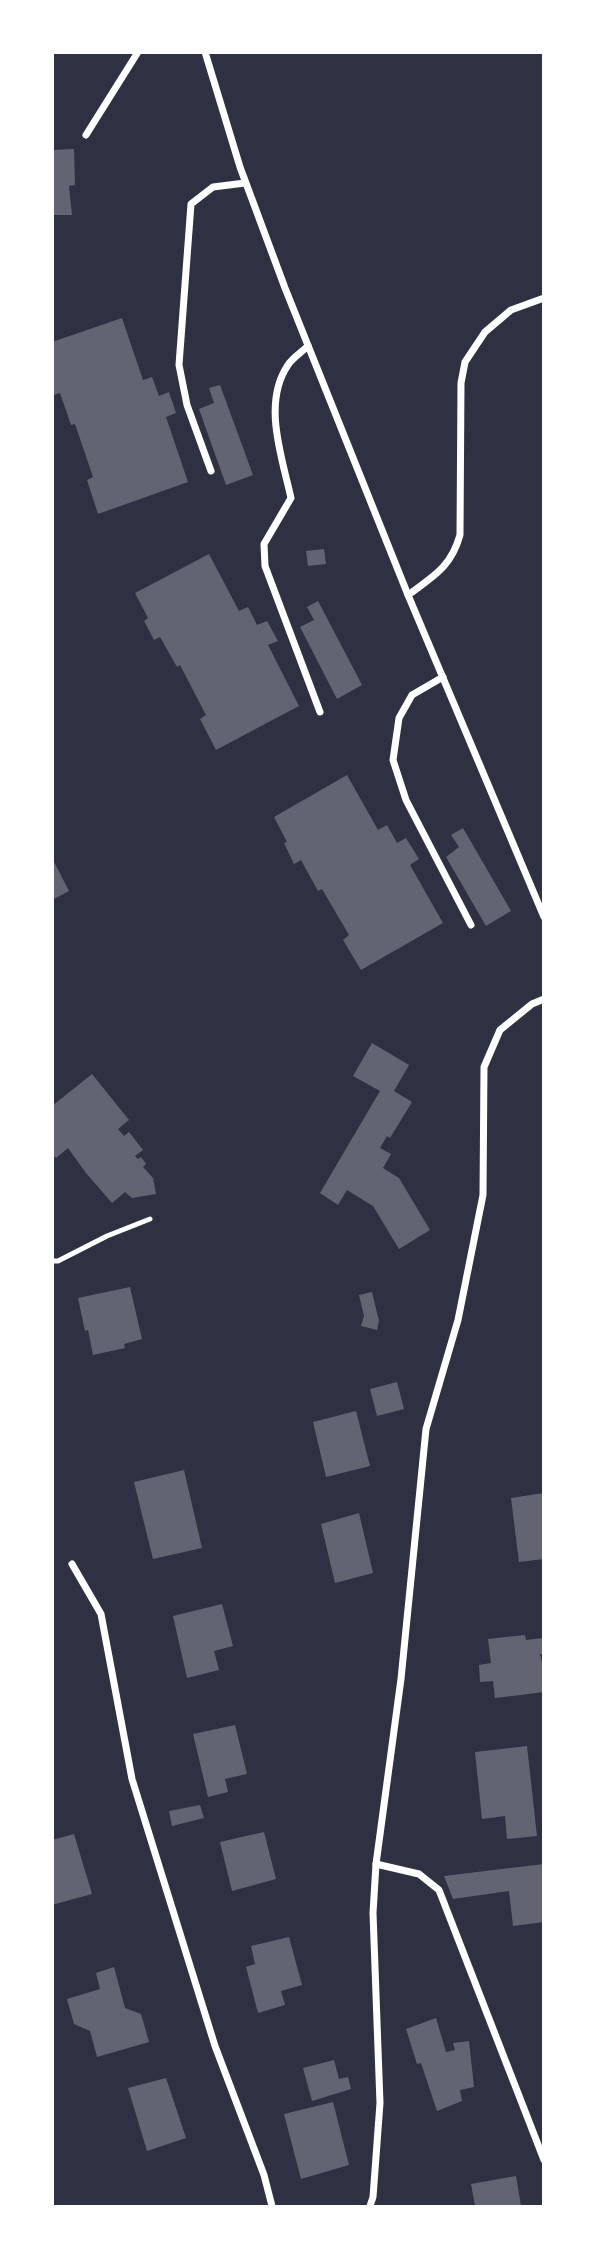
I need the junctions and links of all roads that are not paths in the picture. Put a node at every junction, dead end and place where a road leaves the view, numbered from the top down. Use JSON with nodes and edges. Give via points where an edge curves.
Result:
{"nodes":[{"id":1,"x":138,"y":52,"type":"edge"},
{"id":2,"x":205,"y":52,"type":"edge"},
{"id":3,"x":86,"y":135,"type":"dead end"},
{"id":4,"x":245,"y":183,"type":"junction"},
{"id":5,"x":544,"y":298,"type":"edge"},
{"id":6,"x":308,"y":346,"type":"junction"},
{"id":7,"x":211,"y":471,"type":"dead end"},
{"id":8,"x":408,"y":596,"type":"junction"},
{"id":9,"x":443,"y":677,"type":"junction"},
{"id":10,"x":320,"y":712,"type":"dead end"},
{"id":11,"x":544,"y":917,"type":"edge"},
{"id":12,"x":471,"y":925,"type":"dead end"},
{"id":13,"x":544,"y":999,"type":"edge"},
{"id":14,"x":150,"y":1219,"type":"dead end"},
{"id":15,"x":52,"y":1261,"type":"edge"},
{"id":16,"x":72,"y":1564,"type":"dead end"},
{"id":17,"x":376,"y":1864,"type":"junction"},
{"id":18,"x":544,"y":2160,"type":"edge"},
{"id":19,"x":272,"y":2207,"type":"edge"},
{"id":20,"x":370,"y":2207,"type":"edge"}],
"edges":[{"from":1,"to":3,"type":"street"},
{"from":2,"to":4,"type":"street"},
{"from":4,"to":6,"type":"street"},
{"from":4,"to":7,"type":"street","via":[[213,187],[191,204],[179,365],[187,405]]},
{"from":5,"to":8,"type":"street","via":[[511,310],[485,332],[465,362],[460,536],[446,567]]},
{"from":6,"to":8,"type":"street"},
{"from":6,"to":10,"type":"street","via":[[288,364],[275,394],[290,498],[264,544],[265,566]]},
{"from":8,"to":9,"type":"street"},
{"from":9,"to":11,"type":"street"},
{"from":9,"to":12,"type":"street","via":[[412,695],[399,718],[393,760],[406,800]]},
{"from":13,"to":17,"type":"street","via":[[500,1030],[484,1067],[483,1195],[458,1320],[426,1429],[401,1679]]},
{"from":14,"to":15,"type":"lane"},
{"from":16,"to":19,"type":"street","via":[[101,1614],[132,1779],[215,2046]]},
{"from":17,"to":18,"type":"street","via":[[419,1874],[439,1890]]},
{"from":17,"to":20,"type":"street","via":[[373,1913],[380,2104]]}]}
